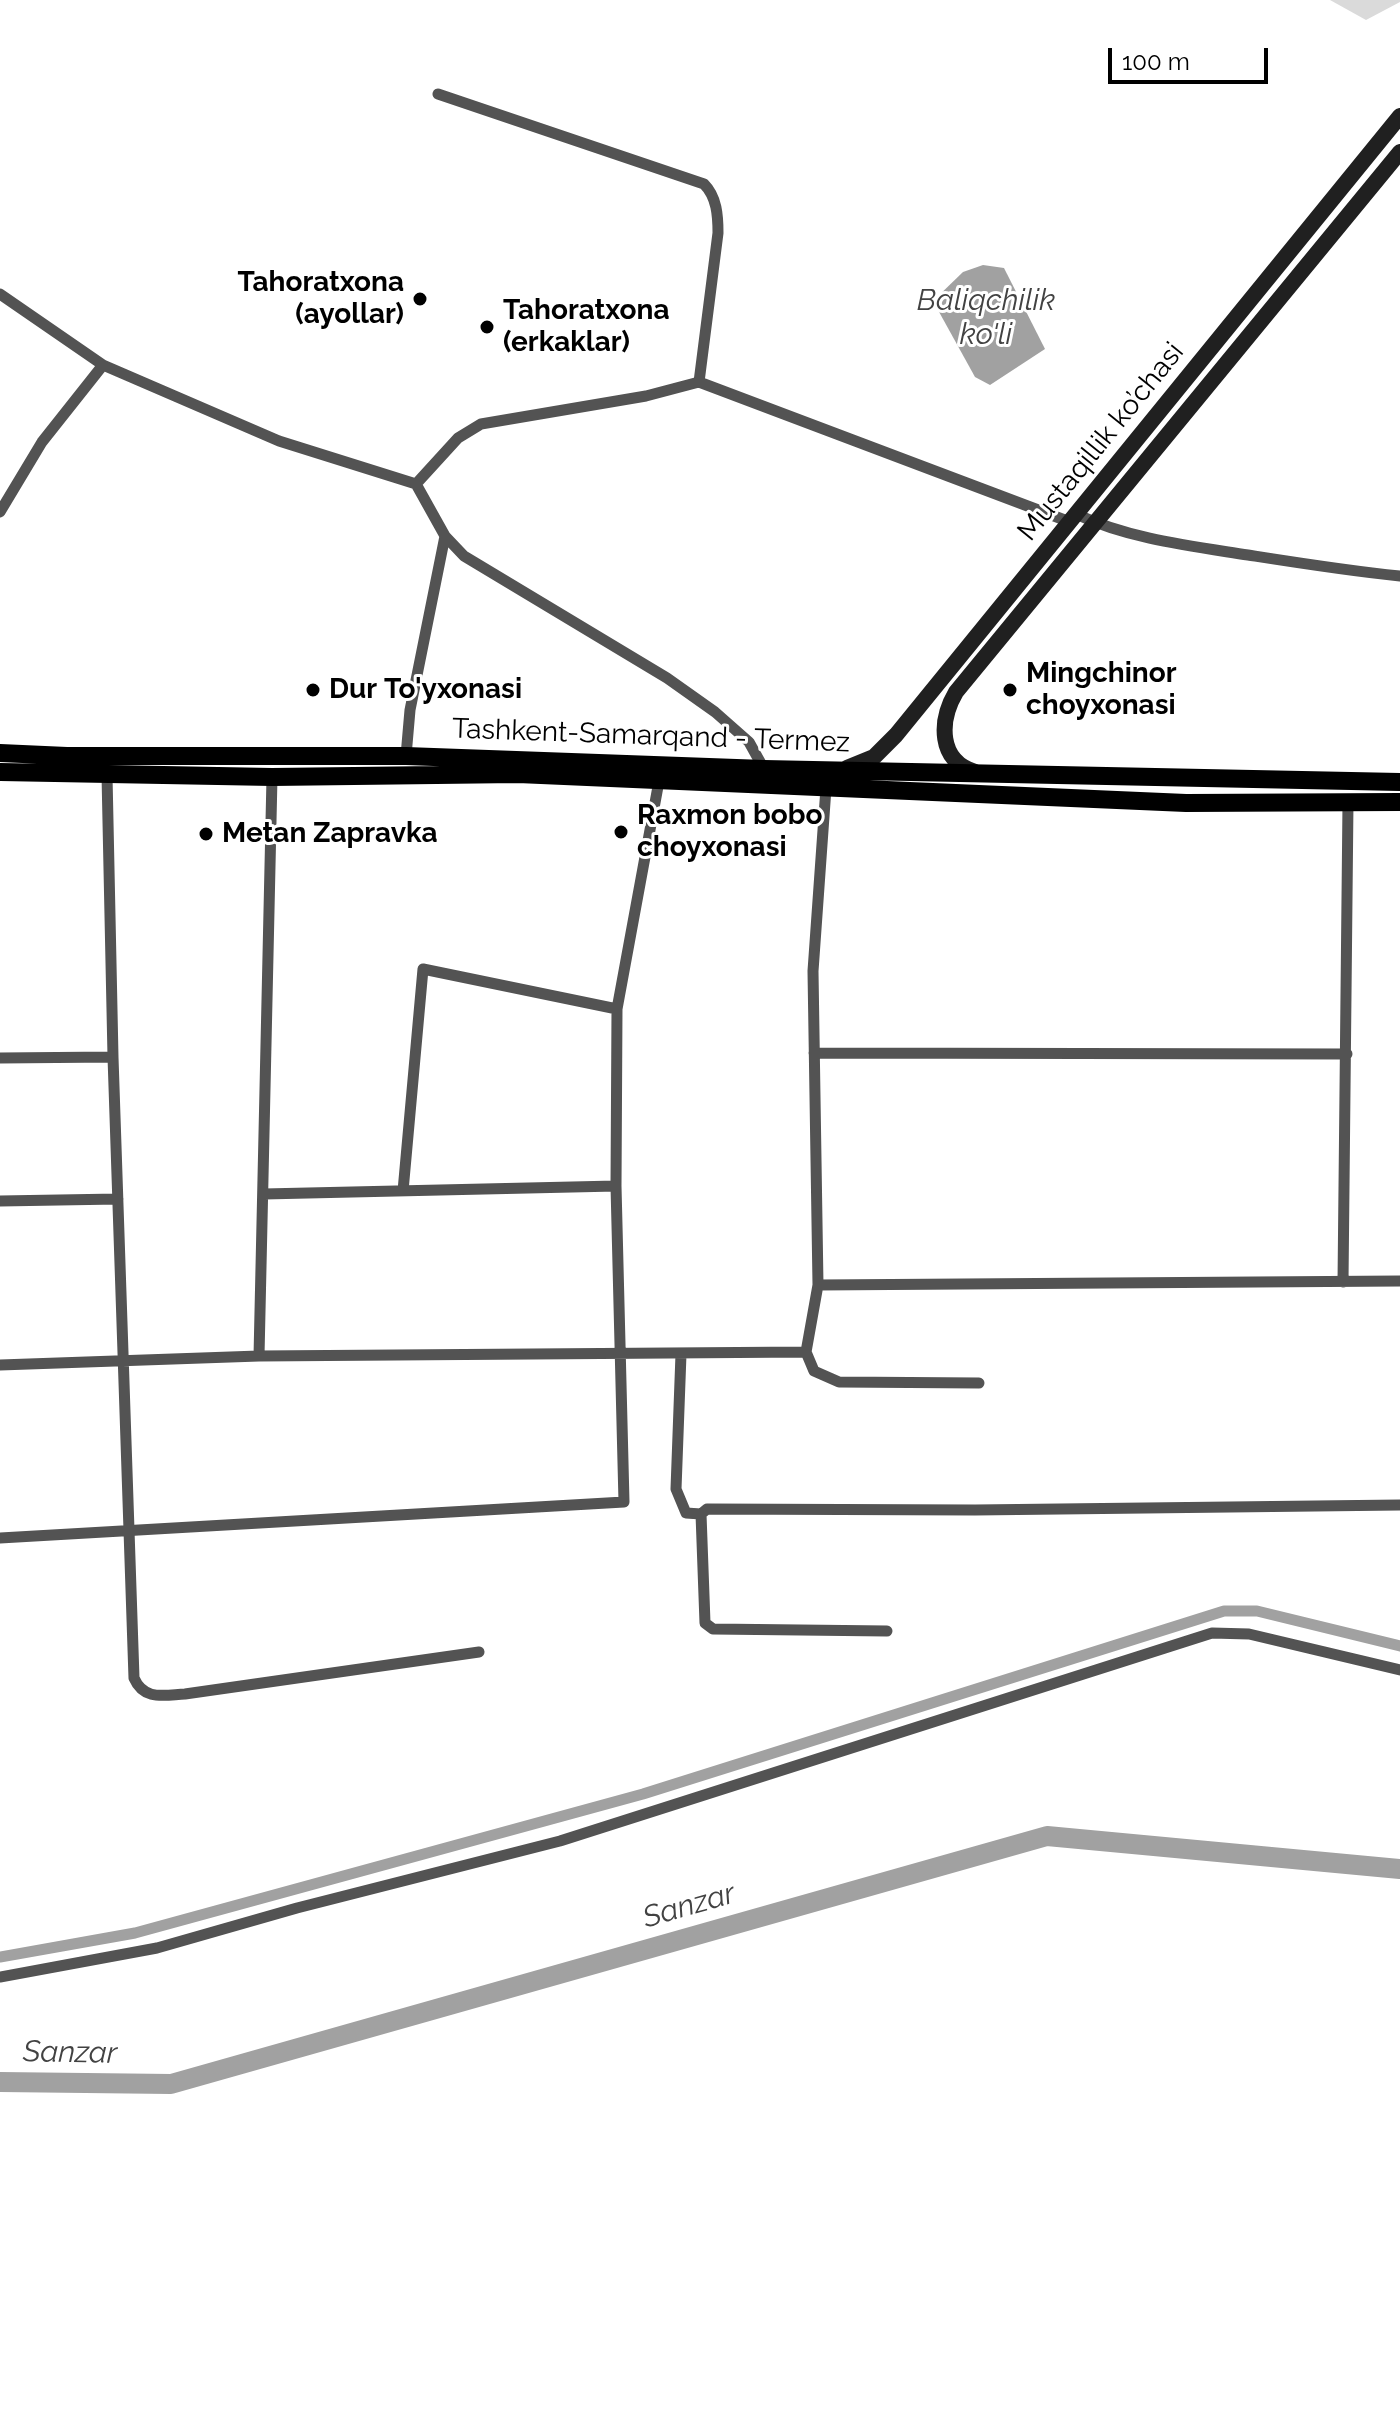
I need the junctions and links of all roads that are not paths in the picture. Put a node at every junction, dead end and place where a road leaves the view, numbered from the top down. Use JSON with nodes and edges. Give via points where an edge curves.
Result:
{"nodes":[{"id":1,"x":438,"y":94,"type":"dead end"},
{"id":2,"x":1400,"y":116,"type":"edge"},
{"id":3,"x":1400,"y":152,"type":"edge"},
{"id":4,"x":0,"y":294,"type":"edge"},
{"id":5,"x":103,"y":365,"type":"junction"},
{"id":6,"x":699,"y":382,"type":"junction"},
{"id":7,"x":416,"y":484,"type":"junction"},
{"id":8,"x":0,"y":512,"type":"edge"},
{"id":9,"x":1073,"y":518,"type":"junction"},
{"id":10,"x":1094,"y":523,"type":"junction"},
{"id":11,"x":445,"y":536,"type":"junction"},
{"id":12,"x":1400,"y":576,"type":"edge"},
{"id":13,"x":0,"y":753,"type":"edge"},
{"id":14,"x":406,"y":756,"type":"junction"},
{"id":15,"x":764,"y":769,"type":"junction"},
{"id":16,"x":0,"y":772,"type":"edge"},
{"id":17,"x":984,"y":774,"type":"junction"},
{"id":18,"x":107,"y":775,"type":"junction"},
{"id":19,"x":272,"y":777,"type":"junction"},
{"id":20,"x":824,"y":779,"type":"junction"},
{"id":21,"x":659,"y":781,"type":"junction"},
{"id":22,"x":1301,"y":782,"type":"junction"},
{"id":23,"x":1400,"y":782,"type":"edge"},
{"id":24,"x":1298,"y":802,"type":"junction"},
{"id":25,"x":1348,"y":802,"type":"junction"},
{"id":26,"x":1400,"y":802,"type":"edge"},
{"id":27,"x":617,"y":1009,"type":"junction"},
{"id":28,"x":814,"y":1053,"type":"junction"},
{"id":29,"x":1347,"y":1054,"type":"junction"},
{"id":30,"x":113,"y":1057,"type":"junction"},
{"id":31,"x":0,"y":1058,"type":"edge"},
{"id":32,"x":616,"y":1186,"type":"junction"},
{"id":33,"x":403,"y":1191,"type":"junction"},
{"id":34,"x":264,"y":1194,"type":"junction"},
{"id":35,"x":118,"y":1199,"type":"junction"},
{"id":36,"x":0,"y":1201,"type":"edge"},
{"id":37,"x":1400,"y":1281,"type":"edge"},
{"id":38,"x":1343,"y":1282,"type":"junction"},
{"id":39,"x":818,"y":1285,"type":"junction"},
{"id":40,"x":806,"y":1352,"type":"junction"},
{"id":41,"x":622,"y":1353,"type":"junction"},
{"id":42,"x":681,"y":1354,"type":"junction"},
{"id":43,"x":259,"y":1356,"type":"junction"},
{"id":44,"x":124,"y":1359,"type":"junction"},
{"id":45,"x":0,"y":1365,"type":"edge"},
{"id":46,"x":979,"y":1383,"type":"dead end"},
{"id":47,"x":1400,"y":1505,"type":"edge"},
{"id":48,"x":701,"y":1514,"type":"junction"},
{"id":49,"x":131,"y":1529,"type":"junction"},
{"id":50,"x":0,"y":1538,"type":"edge"},
{"id":51,"x":887,"y":1631,"type":"dead end"},
{"id":52,"x":479,"y":1652,"type":"dead end"},
{"id":53,"x":1400,"y":1670,"type":"edge"},
{"id":54,"x":0,"y":1977,"type":"edge"}],
"edges":[{"from":1,"to":6,"type":"street","via":[[704,184],[712,192],[718,233]]},
{"from":2,"to":9,"type":"main road","name":"Mustaqillik ko’chasi"},
{"from":3,"to":10,"type":"main road","name":"Mustaqillik ko’chasi"},
{"from":4,"to":5,"type":"street"},
{"from":5,"to":7,"type":"street","via":[[279,441]]},
{"from":5,"to":8,"type":"street","via":[[42,442]]},
{"from":6,"to":7,"type":"street","via":[[481,424],[458,438]]},
{"from":6,"to":9,"type":"street"},
{"from":7,"to":11,"type":"street"},
{"from":9,"to":10,"type":"street"},
{"from":9,"to":20,"type":"main road","name":"Mustaqillik ko’chasi","via":[[889,743],[864,763]]},
{"from":10,"to":12,"type":"street","via":[[1195,547]]},
{"from":10,"to":17,"type":"main road","name":"Mustaqillik ko’chasi","via":[[948,704],[943,733],[951,756],[961,767]]},
{"from":11,"to":14,"type":"street","via":[[410,710]]},
{"from":11,"to":15,"type":"street","via":[[464,556],[715,712],[749,742]]},
{"from":13,"to":14,"type":"highway","name":"Tashkent-Samarqand - Termez"},
{"from":14,"to":15,"type":"highway","name":"Tashkent-Samarqand - Termez"},
{"from":15,"to":20,"type":"highway","name":"Tashkent-Samarqand - Termez"},
{"from":16,"to":18,"type":"highway","name":"Tashkent-Samarqand - Termez"},
{"from":17,"to":20,"type":"highway","name":"Tashkent-Samarqand - Termez"},
{"from":17,"to":22,"type":"highway","name":"Tashkent-Samarqand - Termez"},
{"from":18,"to":19,"type":"highway","name":"Tashkent-Samarqand - Termez"},
{"from":18,"to":30,"type":"street"},
{"from":19,"to":21,"type":"highway","name":"Tashkent-Samarqand - Termez","via":[[518,774]]},
{"from":19,"to":34,"type":"street"},
{"from":20,"to":21,"type":"highway","name":"Tashkent-Samarqand - Termez"},
{"from":20,"to":24,"type":"highway","name":"Tashkent-Samarqand - Termez","via":[[1186,803]]},
{"from":20,"to":28,"type":"street"},
{"from":21,"to":27,"type":"street"},
{"from":22,"to":23,"type":"highway","name":"Tashkent-Samarqand - Termez"},
{"from":22,"to":24,"type":"highway","via":[[1303,796]]},
{"from":24,"to":25,"type":"highway","name":"Tashkent-Samarqand - Termez"},
{"from":25,"to":26,"type":"highway","name":"Tashkent-Samarqand - Termez"},
{"from":25,"to":29,"type":"street"},
{"from":27,"to":32,"type":"street"},
{"from":27,"to":33,"type":"street","via":[[423,969]]},
{"from":28,"to":29,"type":"street"},
{"from":28,"to":39,"type":"street"},
{"from":29,"to":38,"type":"street"},
{"from":30,"to":31,"type":"street"},
{"from":30,"to":35,"type":"street"},
{"from":32,"to":33,"type":"street"},
{"from":32,"to":41,"type":"street"},
{"from":33,"to":34,"type":"street"},
{"from":34,"to":43,"type":"street"},
{"from":35,"to":36,"type":"street"},
{"from":35,"to":44,"type":"street"},
{"from":37,"to":38,"type":"street"},
{"from":38,"to":39,"type":"street"},
{"from":39,"to":40,"type":"street"},
{"from":40,"to":42,"type":"street"},
{"from":40,"to":46,"type":"street","via":[[814,1371],[839,1382]]},
{"from":41,"to":42,"type":"street"},
{"from":41,"to":43,"type":"street"},
{"from":41,"to":49,"type":"street","via":[[624,1502]]},
{"from":42,"to":48,"type":"street","via":[[676,1489],[686,1513]]},
{"from":43,"to":44,"type":"street"},
{"from":44,"to":45,"type":"street"},
{"from":44,"to":49,"type":"street"},
{"from":47,"to":48,"type":"street","via":[[707,1509]]},
{"from":48,"to":51,"type":"street","via":[[705,1623],[713,1629]]},
{"from":49,"to":50,"type":"street"},
{"from":49,"to":52,"type":"street","via":[[134,1678],[149,1696]]},
{"from":53,"to":54,"type":"street","via":[[1249,1634],[1212,1633],[560,1841],[157,1948]]}]}
